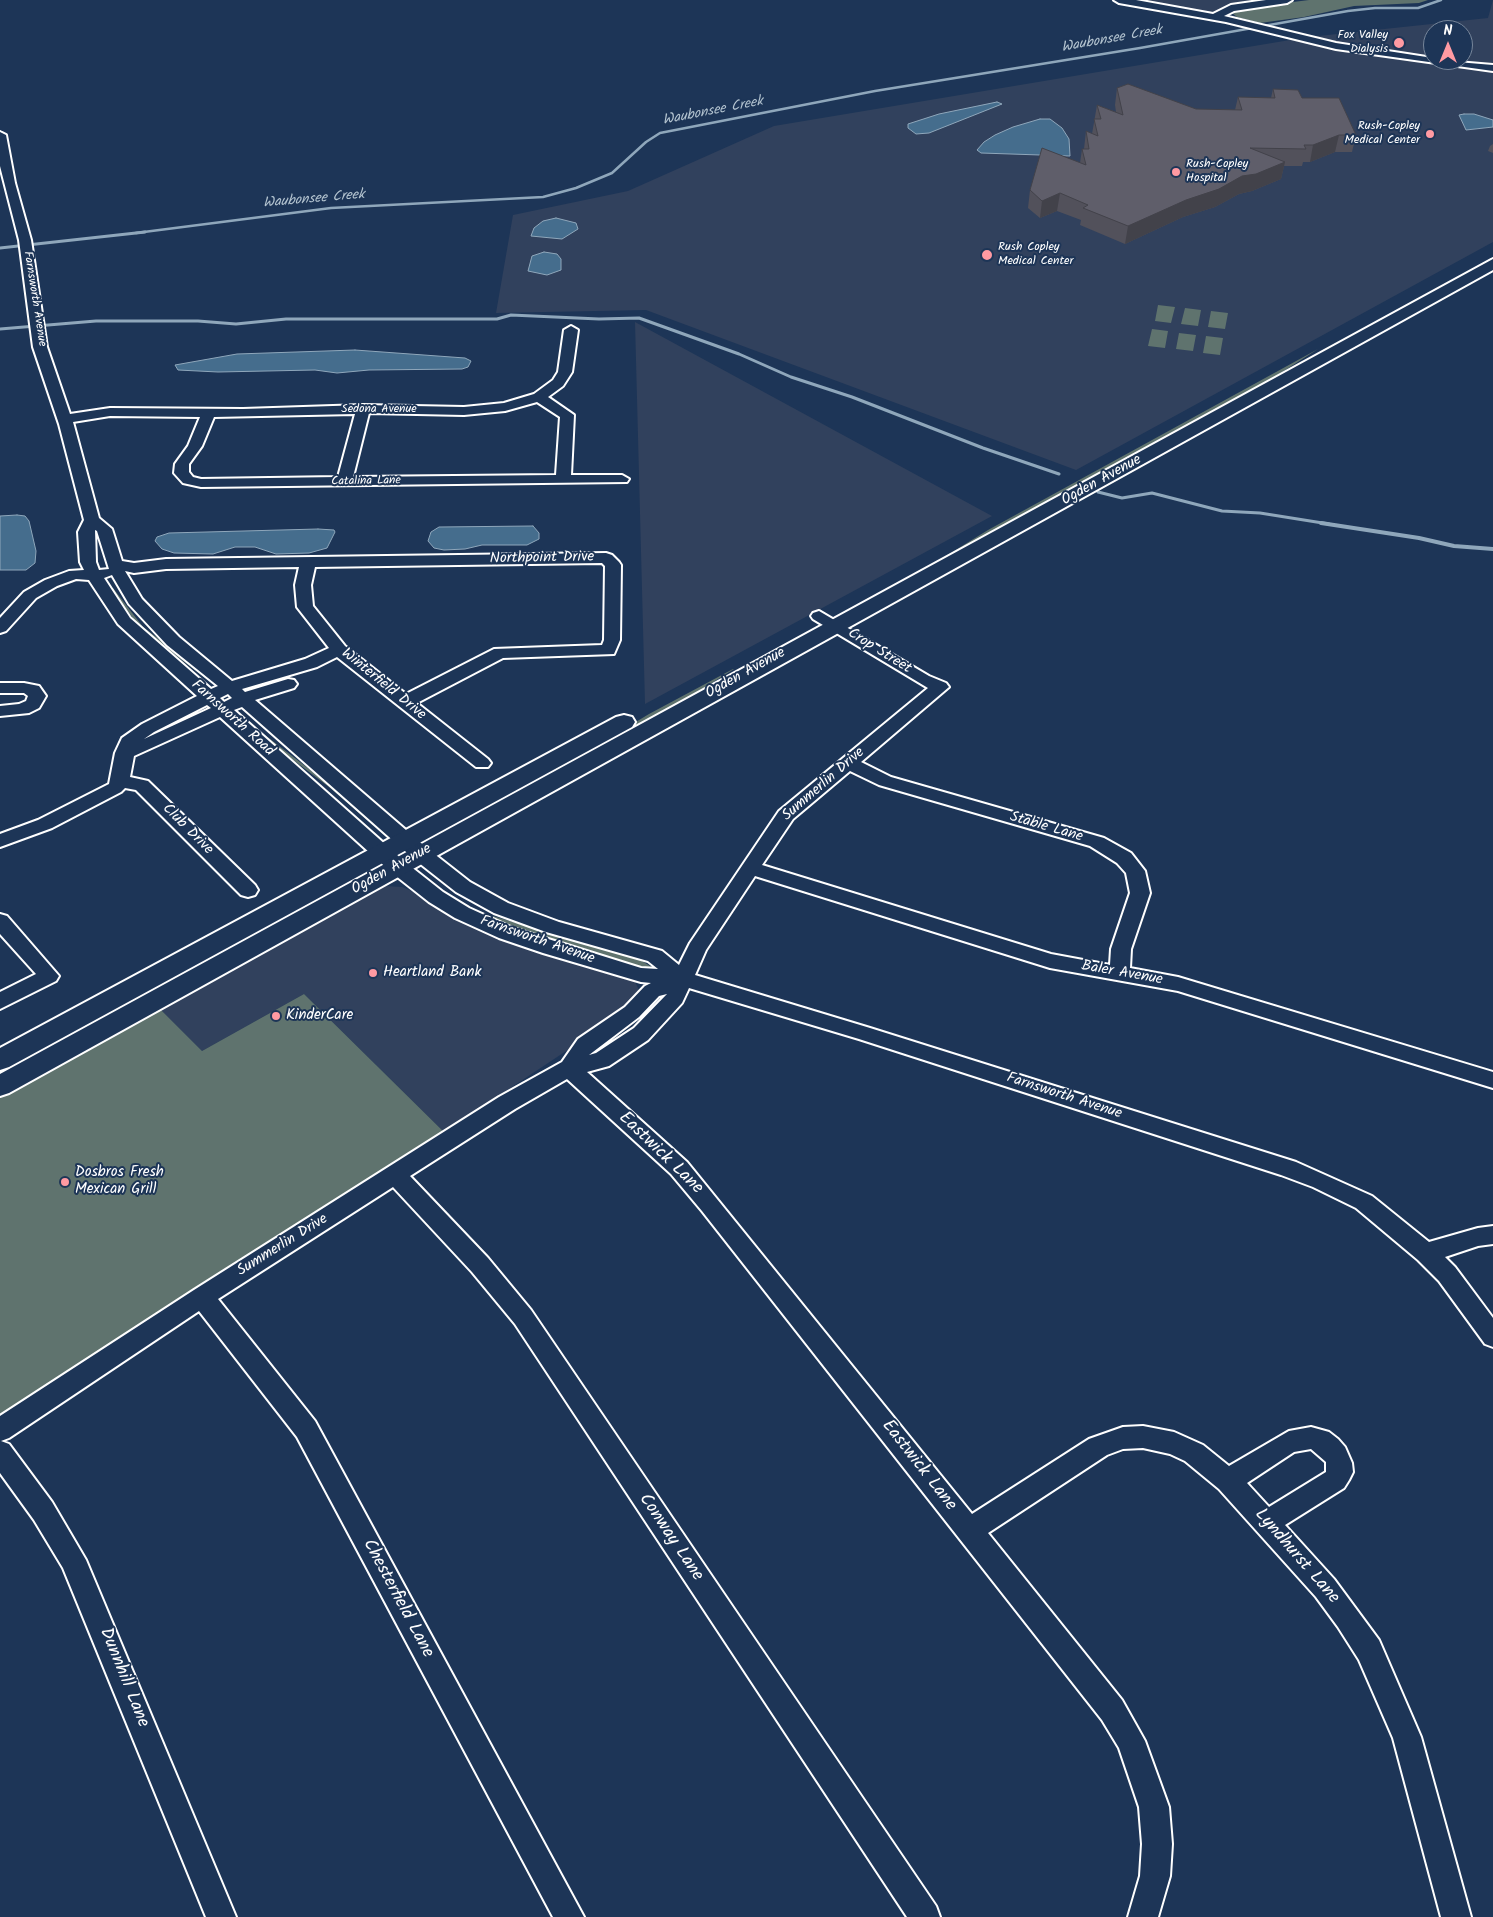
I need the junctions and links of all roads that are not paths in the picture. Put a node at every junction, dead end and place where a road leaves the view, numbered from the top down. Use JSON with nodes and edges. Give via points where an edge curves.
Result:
{"nodes":[{"id":1,"x":1119,"y":0,"type":"edge"},
{"id":2,"x":1287,"y":0,"type":"edge"},
{"id":3,"x":1214,"y":17,"type":"junction"},
{"id":4,"x":1493,"y":68,"type":"edge"},
{"id":5,"x":0,"y":135,"type":"edge"},
{"id":6,"x":1493,"y":249,"type":"edge"},
{"id":7,"x":1493,"y":264,"type":"edge"},
{"id":8,"x":571,"y":330,"type":"dead end"},
{"id":9,"x":539,"y":397,"type":"junction"},
{"id":10,"x":364,"y":409,"type":"junction"},
{"id":11,"x":209,"y":412,"type":"junction"},
{"id":12,"x":66,"y":424,"type":"junction"},
{"id":13,"x":622,"y":479,"type":"dead end"},
{"id":14,"x":562,"y":480,"type":"junction"},
{"id":15,"x":344,"y":482,"type":"junction"},
{"id":16,"x":92,"y":520,"type":"junction"},
{"id":17,"x":308,"y":562,"type":"junction"},
{"id":18,"x":166,"y":564,"type":"junction"},
{"id":19,"x":116,"y":567,"type":"junction"},
{"id":20,"x":94,"y":576,"type":"junction"},
{"id":21,"x":131,"y":594,"type":"junction"},
{"id":22,"x":827,"y":621,"type":"junction"},
{"id":23,"x":0,"y":628,"type":"edge"},
{"id":24,"x":343,"y":654,"type":"junction"},
{"id":25,"x":940,"y":686,"type":"joint"},
{"id":26,"x":229,"y":687,"type":"junction"},
{"id":27,"x":0,"y":688,"type":"edge"},
{"id":28,"x":243,"y":700,"type":"junction"},
{"id":29,"x":405,"y":702,"type":"junction"},
{"id":30,"x":215,"y":703,"type":"junction"},
{"id":31,"x":0,"y":711,"type":"edge"},
{"id":32,"x":482,"y":763,"type":"dead end"},
{"id":33,"x":849,"y":763,"type":"junction"},
{"id":34,"x":120,"y":781,"type":"junction"},
{"id":35,"x":0,"y":842,"type":"edge"},
{"id":36,"x":413,"y":847,"type":"junction"},
{"id":37,"x":390,"y":859,"type":"junction"},
{"id":38,"x":750,"y":868,"type":"junction"},
{"id":39,"x":248,"y":890,"type":"dead end"},
{"id":40,"x":0,"y":921,"type":"edge"},
{"id":41,"x":1120,"y":974,"type":"junction"},
{"id":42,"x":683,"y":979,"type":"junction"},
{"id":43,"x":0,"y":1001,"type":"edge"},
{"id":44,"x":0,"y":1060,"type":"edge"},
{"id":45,"x":569,"y":1068,"type":"junction"},
{"id":46,"x":1493,"y":1080,"type":"edge"},
{"id":47,"x":0,"y":1086,"type":"edge"},
{"id":48,"x":395,"y":1175,"type":"junction"},
{"id":49,"x":1493,"y":1235,"type":"edge"},
{"id":50,"x":1426,"y":1253,"type":"junction"},
{"id":51,"x":202,"y":1297,"type":"junction"},
{"id":52,"x":1493,"y":1337,"type":"edge"},
{"id":53,"x":0,"y":1430,"type":"edge"},
{"id":54,"x":0,"y":1452,"type":"edge"},
{"id":55,"x":1228,"y":1481,"type":"junction"},
{"id":56,"x":1266,"y":1523,"type":"junction"},
{"id":57,"x":969,"y":1531,"type":"junction"},
{"id":58,"x":221,"y":1917,"type":"edge"},
{"id":59,"x":569,"y":1917,"type":"edge"},
{"id":60,"x":925,"y":1917,"type":"edge"},
{"id":61,"x":1142,"y":1917,"type":"edge"},
{"id":62,"x":1456,"y":1917,"type":"edge"}],
"edges":[{"from":1,"to":3,"type":"street"},
{"from":2,"to":3,"type":"street","via":[[1231,8]]},
{"from":3,"to":4,"type":"street","via":[[1384,54]]},
{"from":5,"to":12,"type":"street","name":"Farnsworth Avenue","via":[[26,245],[40,347]]},
{"from":6,"to":22,"type":"main road","name":"Ogden Avenue"},
{"from":7,"to":22,"type":"main road","name":"Ogden Avenue","via":[[1120,471]]},
{"from":8,"to":9,"type":"street","name":"Sedona Avenue","via":[[565,372],[558,383]]},
{"from":9,"to":10,"type":"street","name":"Sedona Avenue","via":[[523,404],[485,410]]},
{"from":9,"to":14,"type":"street","via":[[567,415]]},
{"from":10,"to":11,"type":"street","name":"Sedona Avenue"},
{"from":10,"to":15,"type":"street"},
{"from":11,"to":12,"type":"street","name":"Sedona Avenue","via":[[136,413]]},
{"from":11,"to":15,"type":"street","name":"Catalina Lane","via":[[195,446],[182,464],[182,473],[188,480],[200,483]]},
{"from":12,"to":16,"type":"street","name":"Farnsworth Avenue"},
{"from":13,"to":14,"type":"street","name":"Catalina Lane"},
{"from":14,"to":15,"type":"street","name":"Catalina Lane"},
{"from":16,"to":19,"type":"street","name":"Farnsworth Avenue","via":[[104,529]]},
{"from":16,"to":20,"type":"street","name":"Farnsworth Avenue","via":[[86,532],[88,562]]},
{"from":17,"to":18,"type":"street","name":"Northpoint Drive"},
{"from":17,"to":24,"type":"street","name":"Winterfield Drive","via":[[303,584],[306,607]]},
{"from":17,"to":29,"type":"street","name":"Northpoint Drive","via":[[606,558],[614,565],[612,640],[608,650],[500,653]]},
{"from":18,"to":19,"type":"street","name":"Northpoint Drive"},
{"from":18,"to":21,"type":"street","name":"Northpoint Drive","via":[[139,575]]},
{"from":19,"to":20,"type":"street"},
{"from":19,"to":21,"type":"street","name":"Farnsworth Road"},
{"from":20,"to":23,"type":"street","via":[[80,586],[19,608]]},
{"from":20,"to":30,"type":"street","name":"Farnsworth Road","via":[[124,621]]},
{"from":21,"to":26,"type":"street","name":"Farnsworth Road","via":[[173,641]]},
{"from":22,"to":25,"type":"street","name":"Crop Street","via":[[923,680]]},
{"from":22,"to":36,"type":"main road","name":"Ogden Avenue"},
{"from":24,"to":26,"type":"street"},
{"from":24,"to":28,"type":"street","via":[[306,678]]},
{"from":24,"to":29,"type":"street","name":"Winterfield Drive"},
{"from":25,"to":33,"type":"street","name":"Summerlin Drive"},
{"from":26,"to":28,"type":"street","name":"Farnsworth Road"},
{"from":26,"to":30,"type":"street"},
{"from":27,"to":31,"type":"street","via":[[24,688],[33,690],[37,696],[23,709]]},
{"from":28,"to":30,"type":"street"},
{"from":28,"to":36,"type":"street","name":"Farnsworth Road"},
{"from":29,"to":32,"type":"street","name":"Winterfield Drive"},
{"from":30,"to":34,"type":"street","via":[[142,747],[124,753]]},
{"from":30,"to":37,"type":"street","name":"Farnsworth Road"},
{"from":33,"to":38,"type":"street","name":"Summerlin Drive","via":[[786,815]]},
{"from":33,"to":41,"type":"street","name":"Stable Lane","via":[[885,780],[1097,842],[1124,858],[1135,871],[1140,893],[1121,949]]},
{"from":34,"to":35,"type":"street","via":[[115,788],[91,802]]},
{"from":34,"to":39,"type":"street","name":"Club Drive","via":[[142,785]]},
{"from":36,"to":37,"type":"main road","name":"Ogden Avenue"},
{"from":36,"to":42,"type":"street","name":"Farnsworth Avenue","via":[[462,887],[483,899],[554,927],[655,956]]},
{"from":37,"to":42,"type":"street","name":"Farnsworth Avenue","via":[[436,897],[480,923],[641,974]]},
{"from":37,"to":44,"type":"main road","name":"Ogden Avenue"},
{"from":37,"to":47,"type":"main road","name":"Ogden Avenue"},
{"from":38,"to":41,"type":"street","name":"Baler Avenue","via":[[1050,961]]},
{"from":38,"to":42,"type":"street","name":"Summerlin Drive","via":[[697,948]]},
{"from":40,"to":43,"type":"street","via":[[49,976]]},
{"from":41,"to":46,"type":"street","name":"Baler Avenue","via":[[1202,990]]},
{"from":42,"to":45,"type":"street","name":"Summerlin Drive","via":[[675,998],[641,1034],[602,1060]]},
{"from":42,"to":50,"type":"street","name":"Farnsworth Avenue","via":[[1288,1168],[1364,1202]]},
{"from":45,"to":48,"type":"street","name":"Summerlin Drive","via":[[506,1103]]},
{"from":45,"to":57,"type":"street","name":"Eastwick Lane","via":[[679,1168],[705,1197]]},
{"from":48,"to":51,"type":"street","name":"Summerlin Drive"},
{"from":48,"to":60,"type":"street","name":"Conway Lane","via":[[480,1265],[523,1317]]},
{"from":49,"to":50,"type":"street"},
{"from":50,"to":52,"type":"street","name":"Farnsworth Avenue","via":[[1447,1274]]},
{"from":51,"to":53,"type":"street","name":"Summerlin Drive"},
{"from":51,"to":59,"type":"street","name":"Chesterfield Lane","via":[[306,1429]]},
{"from":54,"to":58,"type":"street","name":"Dunnhill Lane","via":[[43,1511],[73,1560]]},
{"from":55,"to":56,"type":"street","name":"Lyndhurst Lane"},
{"from":55,"to":56,"type":"street","via":[[1289,1442],[1311,1438],[1329,1447],[1336,1455],[1340,1472],[1335,1480]]},
{"from":55,"to":57,"type":"street","name":"Lyndhurst Lane","via":[[1194,1453],[1174,1443],[1143,1437],[1123,1438],[1098,1447]]},
{"from":56,"to":62,"type":"street","name":"Lyndhurst Lane","via":[[1325,1588],[1369,1650],[1407,1737]]},
{"from":57,"to":61,"type":"street","name":"Eastwick Lane","via":[[1112,1710],[1131,1741],[1154,1807],[1157,1844],[1155,1876]]}]}
